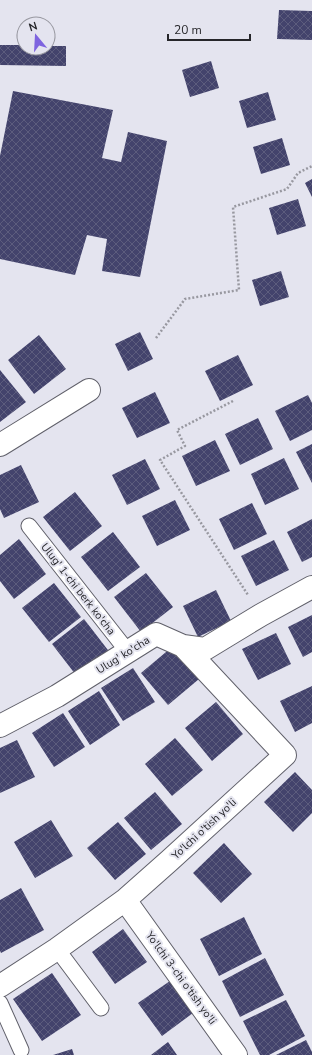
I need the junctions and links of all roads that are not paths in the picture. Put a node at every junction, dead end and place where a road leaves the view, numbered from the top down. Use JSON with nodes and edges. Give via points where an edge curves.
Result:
{"nodes":[{"id":1,"x":89,"y":390,"type":"dead end"},
{"id":2,"x":0,"y":445,"type":"edge"},
{"id":3,"x":29,"y":526,"type":"dead end"},
{"id":4,"x":312,"y":587,"type":"edge"},
{"id":5,"x":183,"y":646,"type":"junction"},
{"id":6,"x":128,"y":652,"type":"junction"},
{"id":7,"x":0,"y":726,"type":"edge"},
{"id":8,"x":125,"y":900,"type":"junction"},
{"id":9,"x":57,"y":949,"type":"junction"},
{"id":10,"x":0,"y":986,"type":"edge"},
{"id":11,"x":0,"y":1003,"type":"edge"},
{"id":12,"x":101,"y":1008,"type":"dead end"},
{"id":13,"x":21,"y":1050,"type":"dead end"},
{"id":14,"x":236,"y":1055,"type":"edge"}],
"edges":[{"from":1,"to":2,"type":"street"},
{"from":3,"to":6,"type":"lane","name":"Ulug' 1-chi berk ko'cha"},
{"from":4,"to":5,"type":"street","name":"Ulug' ko'cha","via":[[205,649]]},
{"from":5,"to":6,"type":"street","name":"Ulug' ko'cha","via":[[156,634]]},
{"from":5,"to":8,"type":"street","name":"Yo'lchi o'tish yo'li","via":[[285,756]]},
{"from":6,"to":7,"type":"street","name":"Ulug' ko'cha","via":[[57,696]]},
{"from":8,"to":9,"type":"street","name":"Yo'lchi o'tish yo'li"},
{"from":8,"to":14,"type":"street","name":"Yo'lchi 3-chi o'tish yo'li"},
{"from":9,"to":10,"type":"street","name":"Yo'lchi o'tish yo'li"},
{"from":9,"to":12,"type":"lane"},
{"from":11,"to":13,"type":"lane"}]}
